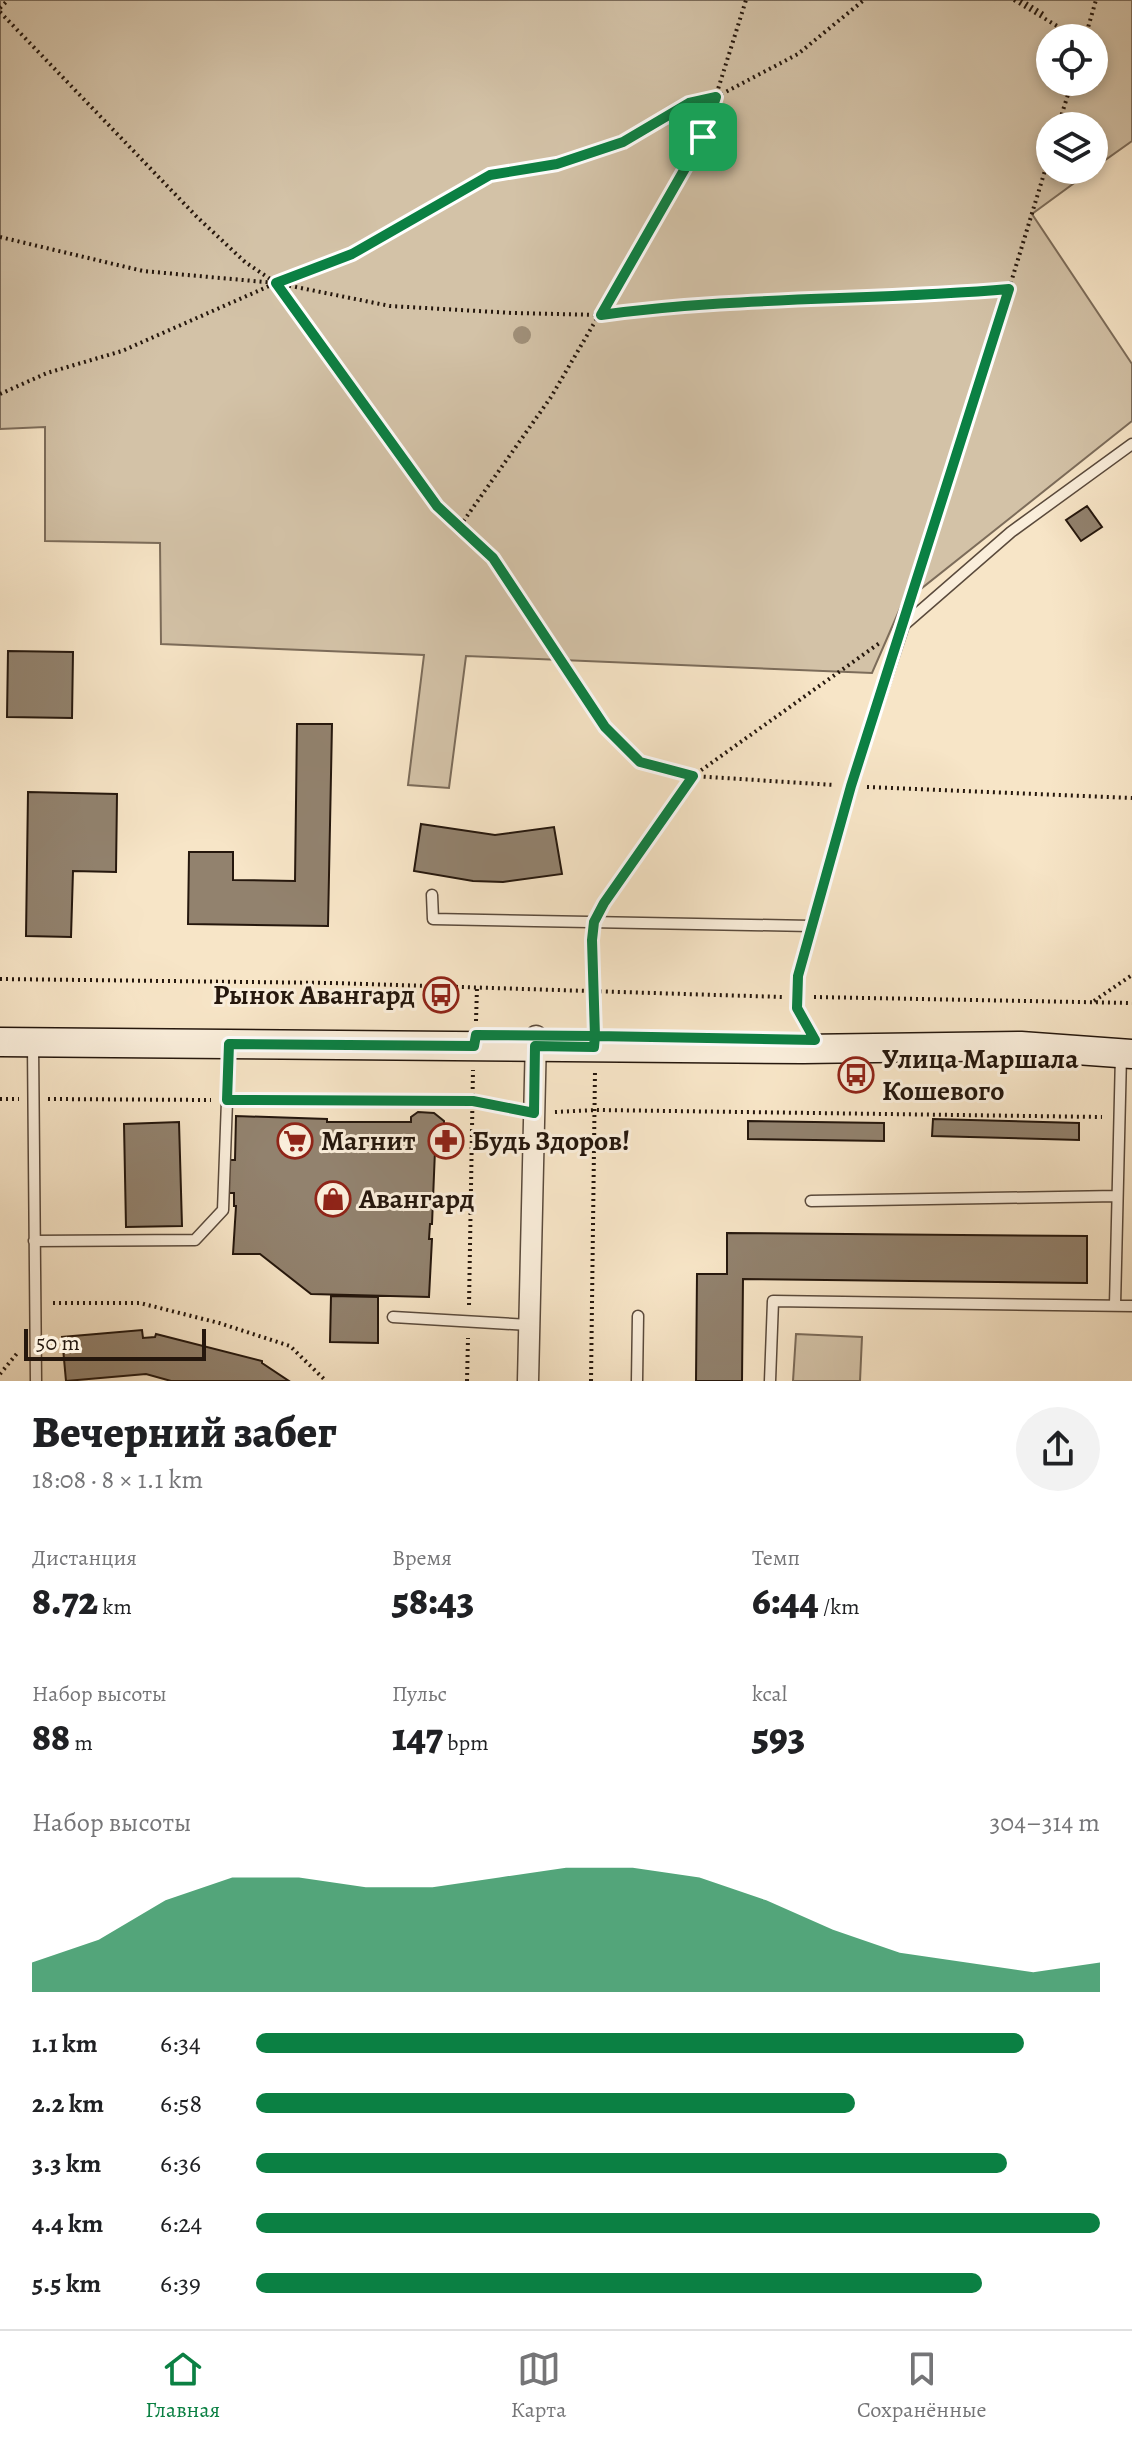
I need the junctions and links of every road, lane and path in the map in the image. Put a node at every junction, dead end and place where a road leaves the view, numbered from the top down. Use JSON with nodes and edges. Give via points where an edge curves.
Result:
{"nodes":[{"id":1,"x":8,"y":0,"type":"edge"},
{"id":2,"x":746,"y":0,"type":"edge"},
{"id":3,"x":864,"y":0,"type":"edge"},
{"id":4,"x":1014,"y":0,"type":"edge"},
{"id":5,"x":1021,"y":0,"type":"edge"},
{"id":6,"x":1096,"y":0,"type":"edge"},
{"id":7,"x":0,"y":10,"type":"edge"},
{"id":8,"x":1056,"y":24,"type":"edge"},
{"id":9,"x":1059,"y":24,"type":"edge"},
{"id":10,"x":1087,"y":24,"type":"edge"},
{"id":11,"x":716,"y":97,"type":"junction"},
{"id":12,"x":1041,"y":184,"type":"edge"},
{"id":13,"x":0,"y":237,"type":"edge"},
{"id":14,"x":276,"y":283,"type":"junction"},
{"id":15,"x":1009,"y":289,"type":"junction"},
{"id":16,"x":601,"y":315,"type":"junction"},
{"id":17,"x":0,"y":394,"type":"edge"},
{"id":18,"x":1132,"y":444,"type":"edge"},
{"id":19,"x":460,"y":526,"type":"junction"},
{"id":20,"x":904,"y":625,"type":"junction"},
{"id":21,"x":693,"y":776,"type":"junction"},
{"id":22,"x":851,"y":786,"type":"junction"},
{"id":23,"x":1132,"y":798,"type":"edge"},
{"id":24,"x":432,"y":895,"type":"dead end"},
{"id":25,"x":594,"y":922,"type":"junction"},
{"id":26,"x":811,"y":926,"type":"junction"},
{"id":27,"x":1132,"y":975,"type":"edge"},
{"id":28,"x":0,"y":979,"type":"edge"},
{"id":29,"x":477,"y":988,"type":"junction"},
{"id":30,"x":595,"y":991,"type":"junction"},
{"id":31,"x":795,"y":997,"type":"junction"},
{"id":32,"x":1092,"y":1002,"type":"junction"},
{"id":33,"x":1132,"y":1003,"type":"edge"},
{"id":34,"x":0,"y":1028,"type":"edge"},
{"id":35,"x":475,"y":1040,"type":"junction"},
{"id":36,"x":815,"y":1040,"type":"junction"},
{"id":37,"x":536,"y":1041,"type":"junction"},
{"id":38,"x":0,"y":1042,"type":"edge"},
{"id":39,"x":595,"y":1042,"type":"junction"},
{"id":40,"x":33,"y":1043,"type":"junction"},
{"id":41,"x":229,"y":1044,"type":"junction"},
{"id":42,"x":1128,"y":1050,"type":"edge"},
{"id":43,"x":0,"y":1099,"type":"edge"},
{"id":44,"x":33,"y":1099,"type":"junction"},
{"id":45,"x":227,"y":1100,"type":"junction"},
{"id":46,"x":473,"y":1101,"type":"junction"},
{"id":47,"x":596,"y":1110,"type":"junction"},
{"id":48,"x":534,"y":1113,"type":"junction"},
{"id":49,"x":1118,"y":1117,"type":"junction"},
{"id":50,"x":1118,"y":1149,"type":"junction"},
{"id":51,"x":1132,"y":1150,"type":"edge"},
{"id":52,"x":1117,"y":1196,"type":"junction"},
{"id":53,"x":811,"y":1201,"type":"dead end"},
{"id":54,"x":34,"y":1241,"type":"junction"},
{"id":55,"x":35,"y":1304,"type":"junction"},
{"id":56,"x":1115,"y":1305,"type":"junction"},
{"id":57,"x":1132,"y":1306,"type":"edge"},
{"id":58,"x":638,"y":1316,"type":"dead end"},
{"id":59,"x":393,"y":1317,"type":"dead end"},
{"id":60,"x":469,"y":1321,"type":"junction"},
{"id":61,"x":529,"y":1325,"type":"junction"},
{"id":62,"x":36,"y":1381,"type":"edge"},
{"id":63,"x":326,"y":1381,"type":"edge"},
{"id":64,"x":467,"y":1381,"type":"edge"},
{"id":65,"x":528,"y":1381,"type":"edge"},
{"id":66,"x":591,"y":1381,"type":"edge"},
{"id":67,"x":637,"y":1381,"type":"edge"},
{"id":68,"x":770,"y":1381,"type":"edge"}],
"edges":[{"from":1,"to":7,"type":"path"},
{"from":2,"to":11,"type":"path"},
{"from":3,"to":11,"type":"path","via":[[798,54]]},
{"from":4,"to":8,"type":"path"},
{"from":5,"to":9,"type":"path"},
{"from":6,"to":10,"type":"path"},
{"from":7,"to":14,"type":"path","via":[[197,217]]},
{"from":11,"to":14,"type":"path","via":[[689,103],[623,142],[557,164],[490,175],[352,254]]},
{"from":11,"to":16,"type":"path","via":[[703,137]]},
{"from":12,"to":15,"type":"path"},
{"from":13,"to":14,"type":"path","via":[[143,271]]},
{"from":14,"to":16,"type":"path","via":[[390,306]]},
{"from":14,"to":17,"type":"path","via":[[122,351],[47,373]]},
{"from":14,"to":19,"type":"path","via":[[437,506]]},
{"from":15,"to":16,"type":"path","via":[[666,306]]},
{"from":15,"to":20,"type":"path"},
{"from":16,"to":19,"type":"path"},
{"from":18,"to":20,"type":"lane","via":[[1011,532]]},
{"from":19,"to":21,"type":"path","via":[[493,558],[605,727],[640,762]]},
{"from":20,"to":21,"type":"path"},
{"from":20,"to":22,"type":"lane"},
{"from":21,"to":22,"type":"path"},
{"from":21,"to":25,"type":"path"},
{"from":22,"to":23,"type":"path"},
{"from":22,"to":26,"type":"lane"},
{"from":24,"to":25,"type":"lane","via":[[433,919]]},
{"from":25,"to":26,"type":"lane"},
{"from":25,"to":30,"type":"path"},
{"from":26,"to":31,"type":"lane"},
{"from":27,"to":32,"type":"path"},
{"from":28,"to":29,"type":"path"},
{"from":29,"to":30,"type":"path"},
{"from":29,"to":35,"type":"path"},
{"from":30,"to":31,"type":"path"},
{"from":30,"to":39,"type":"path"},
{"from":31,"to":32,"type":"path"},
{"from":31,"to":36,"type":"lane"},
{"from":32,"to":33,"type":"path"},
{"from":34,"to":35,"type":"street"},
{"from":35,"to":37,"type":"street"},
{"from":35,"to":41,"type":"street"},
{"from":35,"to":46,"type":"path"},
{"from":36,"to":39,"type":"street"},
{"from":36,"to":42,"type":"street"},
{"from":37,"to":39,"type":"street"},
{"from":37,"to":48,"type":"street"},
{"from":38,"to":40,"type":"street"},
{"from":39,"to":42,"type":"street"},
{"from":39,"to":47,"type":"path"},
{"from":40,"to":41,"type":"street"},
{"from":40,"to":44,"type":"lane"},
{"from":41,"to":45,"type":"lane"},
{"from":42,"to":49,"type":"lane"},
{"from":43,"to":44,"type":"path"},
{"from":44,"to":45,"type":"path"},
{"from":44,"to":54,"type":"lane"},
{"from":45,"to":46,"type":"path"},
{"from":45,"to":54,"type":"lane","via":[[223,1210],[195,1240]]},
{"from":46,"to":48,"type":"path"},
{"from":46,"to":60,"type":"path"},
{"from":47,"to":48,"type":"path"},
{"from":47,"to":49,"type":"path"},
{"from":47,"to":66,"type":"path"},
{"from":48,"to":61,"type":"street"},
{"from":49,"to":50,"type":"lane"},
{"from":50,"to":51,"type":"lane"},
{"from":50,"to":52,"type":"lane"},
{"from":52,"to":53,"type":"lane"},
{"from":52,"to":56,"type":"lane"},
{"from":54,"to":55,"type":"lane"},
{"from":55,"to":62,"type":"lane"},
{"from":55,"to":63,"type":"path","via":[[140,1303],[219,1323],[290,1346]]},
{"from":56,"to":57,"type":"lane"},
{"from":56,"to":68,"type":"lane","via":[[773,1301]]},
{"from":58,"to":67,"type":"lane"},
{"from":59,"to":60,"type":"lane"},
{"from":60,"to":61,"type":"lane"},
{"from":60,"to":64,"type":"path"},
{"from":61,"to":65,"type":"street"}]}
